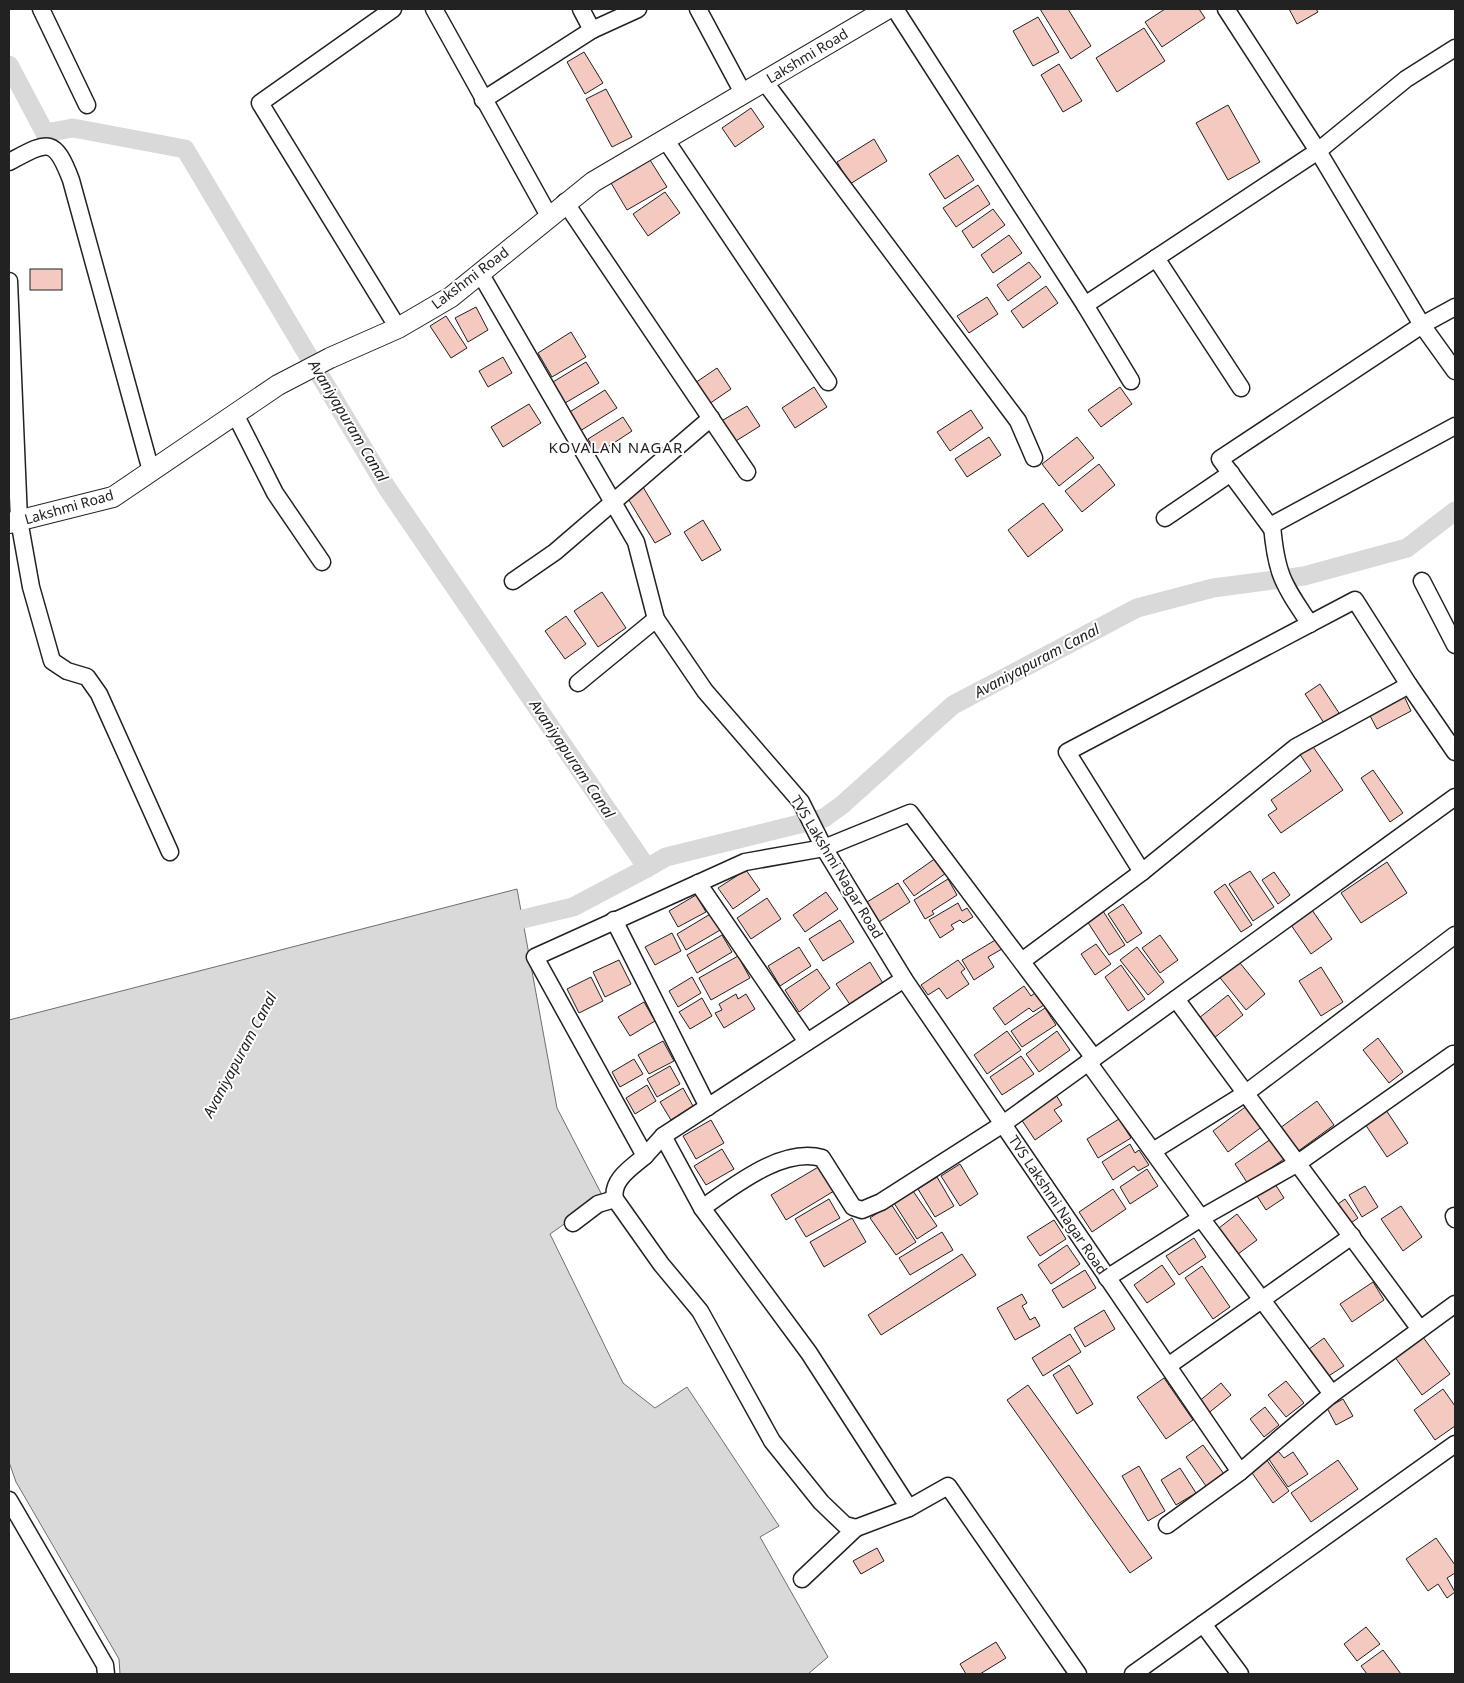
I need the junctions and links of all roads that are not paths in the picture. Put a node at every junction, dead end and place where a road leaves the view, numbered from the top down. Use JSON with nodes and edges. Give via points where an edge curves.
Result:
{"nodes":[{"id":1,"x":41,"y":9,"type":"edge"},
{"id":2,"x":393,"y":9,"type":"edge"},
{"id":3,"x":434,"y":9,"type":"edge"},
{"id":4,"x":581,"y":9,"type":"edge"},
{"id":5,"x":638,"y":9,"type":"edge"},
{"id":6,"x":698,"y":9,"type":"edge"},
{"id":7,"x":887,"y":9,"type":"edge"},
{"id":8,"x":895,"y":9,"type":"edge"},
{"id":9,"x":1226,"y":9,"type":"edge"},
{"id":10,"x":592,"y":30,"type":"junction"},
{"id":11,"x":1455,"y":48,"type":"edge"},
{"id":12,"x":764,"y":81,"type":"junction"},
{"id":13,"x":743,"y":93,"type":"junction"},
{"id":14,"x":483,"y":100,"type":"junction"},
{"id":15,"x":88,"y":105,"type":"dead end"},
{"id":16,"x":665,"y":139,"type":"junction"},
{"id":17,"x":1318,"y":151,"type":"junction"},
{"id":18,"x":9,"y":162,"type":"edge"},
{"id":19,"x":566,"y":202,"type":"junction"},
{"id":20,"x":549,"y":216,"type":"junction"},
{"id":21,"x":1156,"y":258,"type":"junction"},
{"id":22,"x":480,"y":273,"type":"junction"},
{"id":23,"x":9,"y":280,"type":"edge"},
{"id":24,"x":1085,"y":305,"type":"junction"},
{"id":25,"x":1455,"y":307,"type":"edge"},
{"id":26,"x":1422,"y":325,"type":"junction"},
{"id":27,"x":398,"y":328,"type":"junction"},
{"id":28,"x":1455,"y":372,"type":"edge"},
{"id":29,"x":1131,"y":380,"type":"dead end"},
{"id":30,"x":828,"y":382,"type":"dead end"},
{"id":31,"x":1241,"y":388,"type":"dead end"},
{"id":32,"x":235,"y":414,"type":"junction"},
{"id":33,"x":711,"y":418,"type":"junction"},
{"id":34,"x":1455,"y":426,"type":"edge"},
{"id":35,"x":1034,"y":458,"type":"dead end"},
{"id":36,"x":151,"y":471,"type":"junction"},
{"id":37,"x":747,"y":472,"type":"dead end"},
{"id":38,"x":1231,"y":473,"type":"junction"},
{"id":39,"x":612,"y":501,"type":"junction"},
{"id":40,"x":1166,"y":518,"type":"dead end"},
{"id":41,"x":14,"y":522,"type":"edge"},
{"id":42,"x":1272,"y":528,"type":"junction"},
{"id":43,"x":322,"y":562,"type":"dead end"},
{"id":44,"x":513,"y":581,"type":"dead end"},
{"id":45,"x":1422,"y":581,"type":"dead end"},
{"id":46,"x":656,"y":619,"type":"junction"},
{"id":47,"x":1310,"y":624,"type":"junction"},
{"id":48,"x":1455,"y":645,"type":"edge"},
{"id":49,"x":578,"y":683,"type":"dead end"},
{"id":50,"x":1409,"y":685,"type":"junction"},
{"id":51,"x":1455,"y":752,"type":"edge"},
{"id":52,"x":1455,"y":797,"type":"edge"},
{"id":53,"x":824,"y":848,"type":"junction"},
{"id":54,"x":170,"y":852,"type":"dead end"},
{"id":55,"x":1142,"y":872,"type":"junction"},
{"id":56,"x":698,"y":883,"type":"junction"},
{"id":57,"x":614,"y":920,"type":"junction"},
{"id":58,"x":1455,"y":934,"type":"edge"},
{"id":59,"x":1022,"y":961,"type":"junction"},
{"id":60,"x":904,"y":979,"type":"junction"},
{"id":61,"x":1176,"y":998,"type":"junction"},
{"id":62,"x":807,"y":1042,"type":"junction"},
{"id":63,"x":1455,"y":1054,"type":"edge"},
{"id":64,"x":1091,"y":1060,"type":"junction"},
{"id":65,"x":1246,"y":1093,"type":"junction"},
{"id":66,"x":708,"y":1107,"type":"junction"},
{"id":67,"x":1003,"y":1124,"type":"junction"},
{"id":68,"x":663,"y":1136,"type":"junction"},
{"id":69,"x":1152,"y":1151,"type":"junction"},
{"id":70,"x":645,"y":1156,"type":"junction"},
{"id":71,"x":1298,"y":1163,"type":"junction"},
{"id":72,"x":615,"y":1199,"type":"junction"},
{"id":73,"x":702,"y":1208,"type":"junction"},
{"id":74,"x":1200,"y":1218,"type":"junction"},
{"id":75,"x":573,"y":1223,"type":"dead end"},
{"id":76,"x":1352,"y":1236,"type":"junction"},
{"id":77,"x":1107,"y":1278,"type":"junction"},
{"id":78,"x":1261,"y":1299,"type":"junction"},
{"id":79,"x":1455,"y":1304,"type":"edge"},
{"id":80,"x":1419,"y":1328,"type":"junction"},
{"id":81,"x":1168,"y":1366,"type":"junction"},
{"id":82,"x":1332,"y":1394,"type":"junction"},
{"id":83,"x":1455,"y":1444,"type":"edge"},
{"id":84,"x":1240,"y":1472,"type":"junction"},
{"id":85,"x":9,"y":1500,"type":"edge"},
{"id":86,"x":909,"y":1508,"type":"junction"},
{"id":87,"x":1167,"y":1525,"type":"dead end"},
{"id":88,"x":856,"y":1528,"type":"junction"},
{"id":89,"x":802,"y":1580,"type":"dead end"},
{"id":90,"x":1203,"y":1624,"type":"junction"},
{"id":91,"x":106,"y":1674,"type":"edge"},
{"id":92,"x":1078,"y":1674,"type":"edge"},
{"id":93,"x":1133,"y":1674,"type":"edge"},
{"id":94,"x":1240,"y":1674,"type":"edge"}],
"edges":[{"from":1,"to":15,"type":"street"},
{"from":2,"to":27,"type":"street","via":[[260,103]]},
{"from":3,"to":14,"type":"street"},
{"from":4,"to":10,"type":"street"},
{"from":5,"to":10,"type":"street"},
{"from":6,"to":13,"type":"street"},
{"from":7,"to":12,"type":"street","name":"Lakshmi Road"},
{"from":8,"to":24,"type":"street"},
{"from":9,"to":17,"type":"street"},
{"from":10,"to":14,"type":"street"},
{"from":11,"to":17,"type":"street","via":[[1406,79]]},
{"from":12,"to":13,"type":"street","name":"Lakshmi Road"},
{"from":12,"to":35,"type":"street","via":[[1018,421]]},
{"from":13,"to":16,"type":"street","name":"Lakshmi Road"},
{"from":14,"to":20,"type":"street"},
{"from":16,"to":19,"type":"street","name":"Lakshmi Road"},
{"from":16,"to":30,"type":"street"},
{"from":17,"to":21,"type":"street"},
{"from":17,"to":26,"type":"street"},
{"from":18,"to":36,"type":"street","via":[[41,145],[54,148],[63,157]]},
{"from":19,"to":20,"type":"street","name":"Lakshmi Road"},
{"from":19,"to":33,"type":"street"},
{"from":20,"to":22,"type":"street","name":"Lakshmi Road"},
{"from":21,"to":24,"type":"street"},
{"from":21,"to":31,"type":"street"},
{"from":22,"to":27,"type":"street","name":"Lakshmi Road","via":[[451,297]]},
{"from":22,"to":39,"type":"street","name":"TVS Lakshmi Nagar Road"},
{"from":23,"to":41,"type":"street"},
{"from":24,"to":29,"type":"street"},
{"from":25,"to":26,"type":"street"},
{"from":26,"to":28,"type":"street"},
{"from":26,"to":38,"type":"street","via":[[1220,458]]},
{"from":27,"to":32,"type":"street","name":"Lakshmi Road","via":[[278,385]]},
{"from":32,"to":36,"type":"street","name":"Lakshmi Road"},
{"from":32,"to":43,"type":"street","via":[[275,493]]},
{"from":33,"to":37,"type":"street"},
{"from":33,"to":39,"type":"street"},
{"from":34,"to":42,"type":"street","via":[[1272,525]]},
{"from":36,"to":41,"type":"street","name":"Lakshmi Road","via":[[113,497]]},
{"from":38,"to":40,"type":"street"},
{"from":38,"to":42,"type":"street"},
{"from":39,"to":44,"type":"street","via":[[555,552]]},
{"from":39,"to":46,"type":"street","name":"TVS Lakshmi Nagar Road","via":[[636,542]]},
{"from":41,"to":54,"type":"street","via":[[52,661],[67,671],[87,677],[99,694]]},
{"from":42,"to":47,"type":"street","via":[[1276,564],[1285,588]]},
{"from":45,"to":48,"type":"street"},
{"from":46,"to":49,"type":"street"},
{"from":46,"to":53,"type":"street","name":"TVS Lakshmi Nagar Road","via":[[705,691],[801,802]]},
{"from":47,"to":50,"type":"street","via":[[1354,600]]},
{"from":47,"to":55,"type":"street","via":[[1066,752]]},
{"from":50,"to":51,"type":"street"},
{"from":50,"to":55,"type":"street","via":[[1296,747]]},
{"from":52,"to":61,"type":"street"},
{"from":53,"to":56,"type":"street","via":[[745,862]]},
{"from":53,"to":59,"type":"street","via":[[910,813]]},
{"from":53,"to":60,"type":"street","name":"TVS Lakshmi Nagar Road"},
{"from":55,"to":59,"type":"street"},
{"from":56,"to":57,"type":"street"},
{"from":56,"to":62,"type":"street"},
{"from":57,"to":66,"type":"street"},
{"from":57,"to":70,"type":"street","via":[[535,957]]},
{"from":58,"to":65,"type":"street"},
{"from":59,"to":64,"type":"street"},
{"from":60,"to":62,"type":"street"},
{"from":60,"to":67,"type":"street","name":"TVS Lakshmi Nagar Road"},
{"from":61,"to":64,"type":"street"},
{"from":61,"to":65,"type":"street"},
{"from":62,"to":66,"type":"street"},
{"from":63,"to":71,"type":"street"},
{"from":64,"to":67,"type":"street"},
{"from":64,"to":69,"type":"street"},
{"from":65,"to":69,"type":"street"},
{"from":65,"to":71,"type":"street"},
{"from":66,"to":68,"type":"street"},
{"from":67,"to":73,"type":"street","via":[[881,1202],[862,1210],[852,1208],[822,1158],[808,1154],[746,1177]]},
{"from":67,"to":77,"type":"street","name":"TVS Lakshmi Nagar Road"},
{"from":68,"to":70,"type":"street"},
{"from":68,"to":73,"type":"street"},
{"from":69,"to":74,"type":"street"},
{"from":70,"to":72,"type":"street","via":[[617,1182],[613,1189]]},
{"from":71,"to":74,"type":"street"},
{"from":71,"to":76,"type":"street"},
{"from":72,"to":75,"type":"street","via":[[598,1204]]},
{"from":72,"to":88,"type":"street","via":[[661,1264],[700,1311],[772,1442],[821,1502],[844,1525]]},
{"from":73,"to":86,"type":"street","via":[[809,1354]]},
{"from":74,"to":77,"type":"street"},
{"from":74,"to":78,"type":"street"},
{"from":76,"to":78,"type":"street"},
{"from":76,"to":80,"type":"street"},
{"from":77,"to":81,"type":"street","name":"TVS Lakshmi Nagar Road"},
{"from":78,"to":81,"type":"street"},
{"from":78,"to":82,"type":"street"},
{"from":79,"to":80,"type":"street"},
{"from":80,"to":82,"type":"street"},
{"from":81,"to":84,"type":"street","name":"TVS Lakshmi Nagar Road"},
{"from":82,"to":84,"type":"street"},
{"from":83,"to":90,"type":"street"},
{"from":84,"to":87,"type":"street"},
{"from":85,"to":91,"type":"street","via":[[105,1665]]},
{"from":86,"to":88,"type":"street"},
{"from":86,"to":92,"type":"street","via":[[948,1486]]},
{"from":88,"to":89,"type":"street"},
{"from":90,"to":93,"type":"street"},
{"from":90,"to":94,"type":"street"}]}
